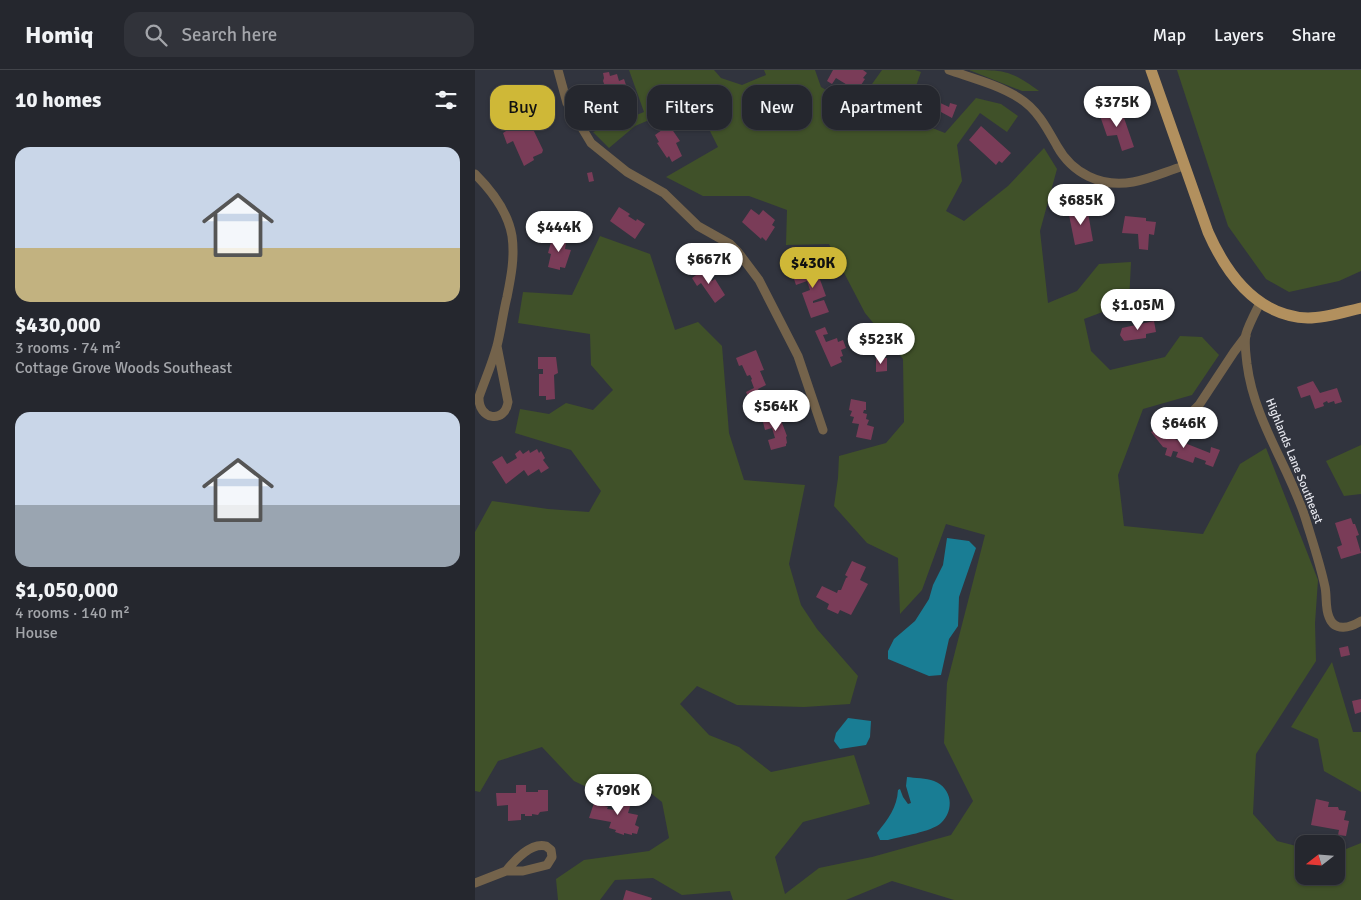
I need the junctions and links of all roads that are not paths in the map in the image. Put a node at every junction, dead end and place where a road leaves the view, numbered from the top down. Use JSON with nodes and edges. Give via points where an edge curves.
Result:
{"nodes":[{"id":1,"x":558,"y":70,"type":"edge"},
{"id":2,"x":949,"y":70,"type":"edge"},
{"id":3,"x":1151,"y":70,"type":"edge"},
{"id":4,"x":1184,"y":166,"type":"junction"},
{"id":5,"x":475,"y":174,"type":"edge"},
{"id":6,"x":1260,"y":303,"type":"junction"},
{"id":7,"x":1361,"y":308,"type":"edge"},
{"id":8,"x":1246,"y":336,"type":"junction"},
{"id":9,"x":497,"y":346,"type":"junction"},
{"id":10,"x":1177,"y":427,"type":"dead end"},
{"id":11,"x":823,"y":430,"type":"dead end"},
{"id":12,"x":1361,"y":621,"type":"edge"},
{"id":13,"x":506,"y":871,"type":"junction"},
{"id":14,"x":475,"y":884,"type":"edge"}],
"edges":[{"from":1,"to":11,"type":"street","via":[[567,103],[591,143],[627,172],[664,193],[698,226],[730,244],[759,280],[798,356]]},
{"from":2,"to":4,"type":"street","via":[[1020,98],[1042,120],[1064,159],[1085,176],[1101,182],[1133,182]]},
{"from":3,"to":4,"type":"main road"},
{"from":4,"to":6,"type":"main road","via":[[1220,258]]},
{"from":5,"to":9,"type":"street","via":[[499,203],[512,236],[511,269]]},
{"from":6,"to":7,"type":"main road","via":[[1281,314],[1310,318]]},
{"from":6,"to":8,"type":"street","name":"Highlands Lane Southeast"},
{"from":8,"to":10,"type":"street","via":[[1199,405]]},
{"from":8,"to":12,"type":"street","name":"Highlands Lane Southeast","via":[[1249,376],[1258,409],[1301,506],[1325,586],[1329,618],[1345,628]]},
{"from":9,"to":9,"type":"street","via":[[479,397],[481,411],[491,416],[503,413],[508,402]]},
{"from":13,"to":13,"type":"street","via":[[547,865],[553,857],[551,850],[536,845]]},
{"from":13,"to":14,"type":"street"}]}
